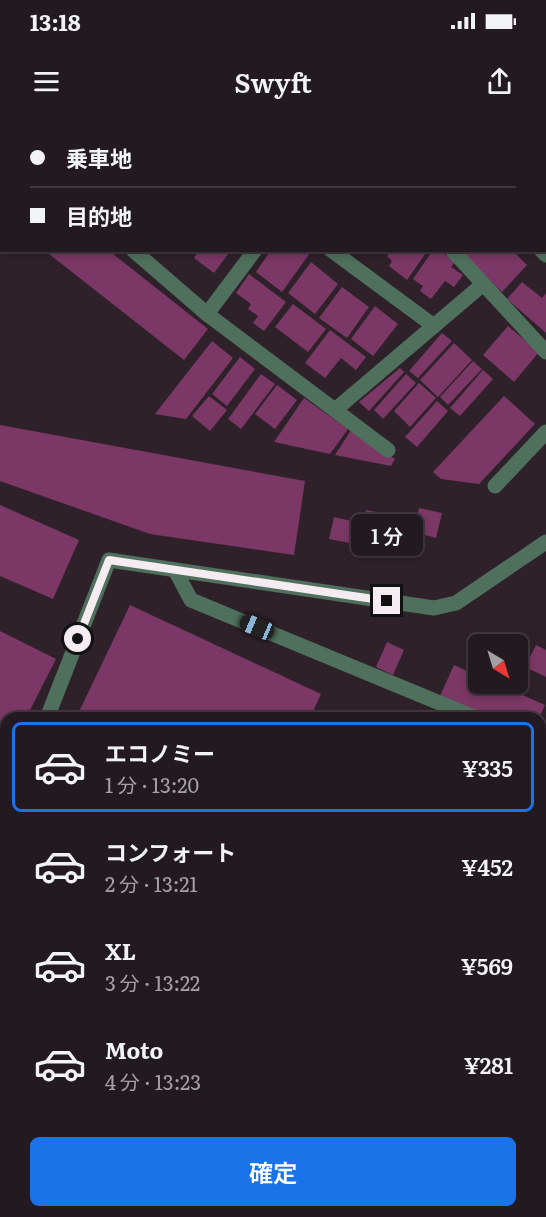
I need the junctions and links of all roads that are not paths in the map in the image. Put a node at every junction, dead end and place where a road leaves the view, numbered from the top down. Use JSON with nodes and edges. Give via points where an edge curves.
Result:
{"nodes":[{"id":1,"x":136,"y":252,"type":"edge"},
{"id":2,"x":254,"y":252,"type":"edge"},
{"id":3,"x":334,"y":252,"type":"edge"},
{"id":4,"x":454,"y":252,"type":"edge"},
{"id":5,"x":483,"y":285,"type":"junction"},
{"id":6,"x":207,"y":314,"type":"junction"},
{"id":7,"x":434,"y":326,"type":"junction"},
{"id":8,"x":546,"y":352,"type":"edge"},
{"id":9,"x":335,"y":410,"type":"junction"},
{"id":10,"x":546,"y":432,"type":"edge"},
{"id":11,"x":388,"y":450,"type":"dead end"},
{"id":12,"x":495,"y":486,"type":"dead end"},
{"id":13,"x":546,"y":542,"type":"edge"},
{"id":14,"x":175,"y":570,"type":"junction"},
{"id":15,"x":48,"y":712,"type":"edge"},
{"id":16,"x":462,"y":712,"type":"edge"}],
"edges":[{"from":1,"to":6,"type":"street"},
{"from":2,"to":6,"type":"street"},
{"from":3,"to":7,"type":"street"},
{"from":4,"to":5,"type":"street"},
{"from":5,"to":7,"type":"street"},
{"from":5,"to":8,"type":"street"},
{"from":6,"to":9,"type":"street"},
{"from":7,"to":9,"type":"street"},
{"from":9,"to":11,"type":"street"},
{"from":10,"to":12,"type":"street"},
{"from":13,"to":14,"type":"street","via":[[456,603],[434,608]]},
{"from":14,"to":15,"type":"street","via":[[109,560]]},
{"from":14,"to":16,"type":"street","via":[[191,600]]}]}
